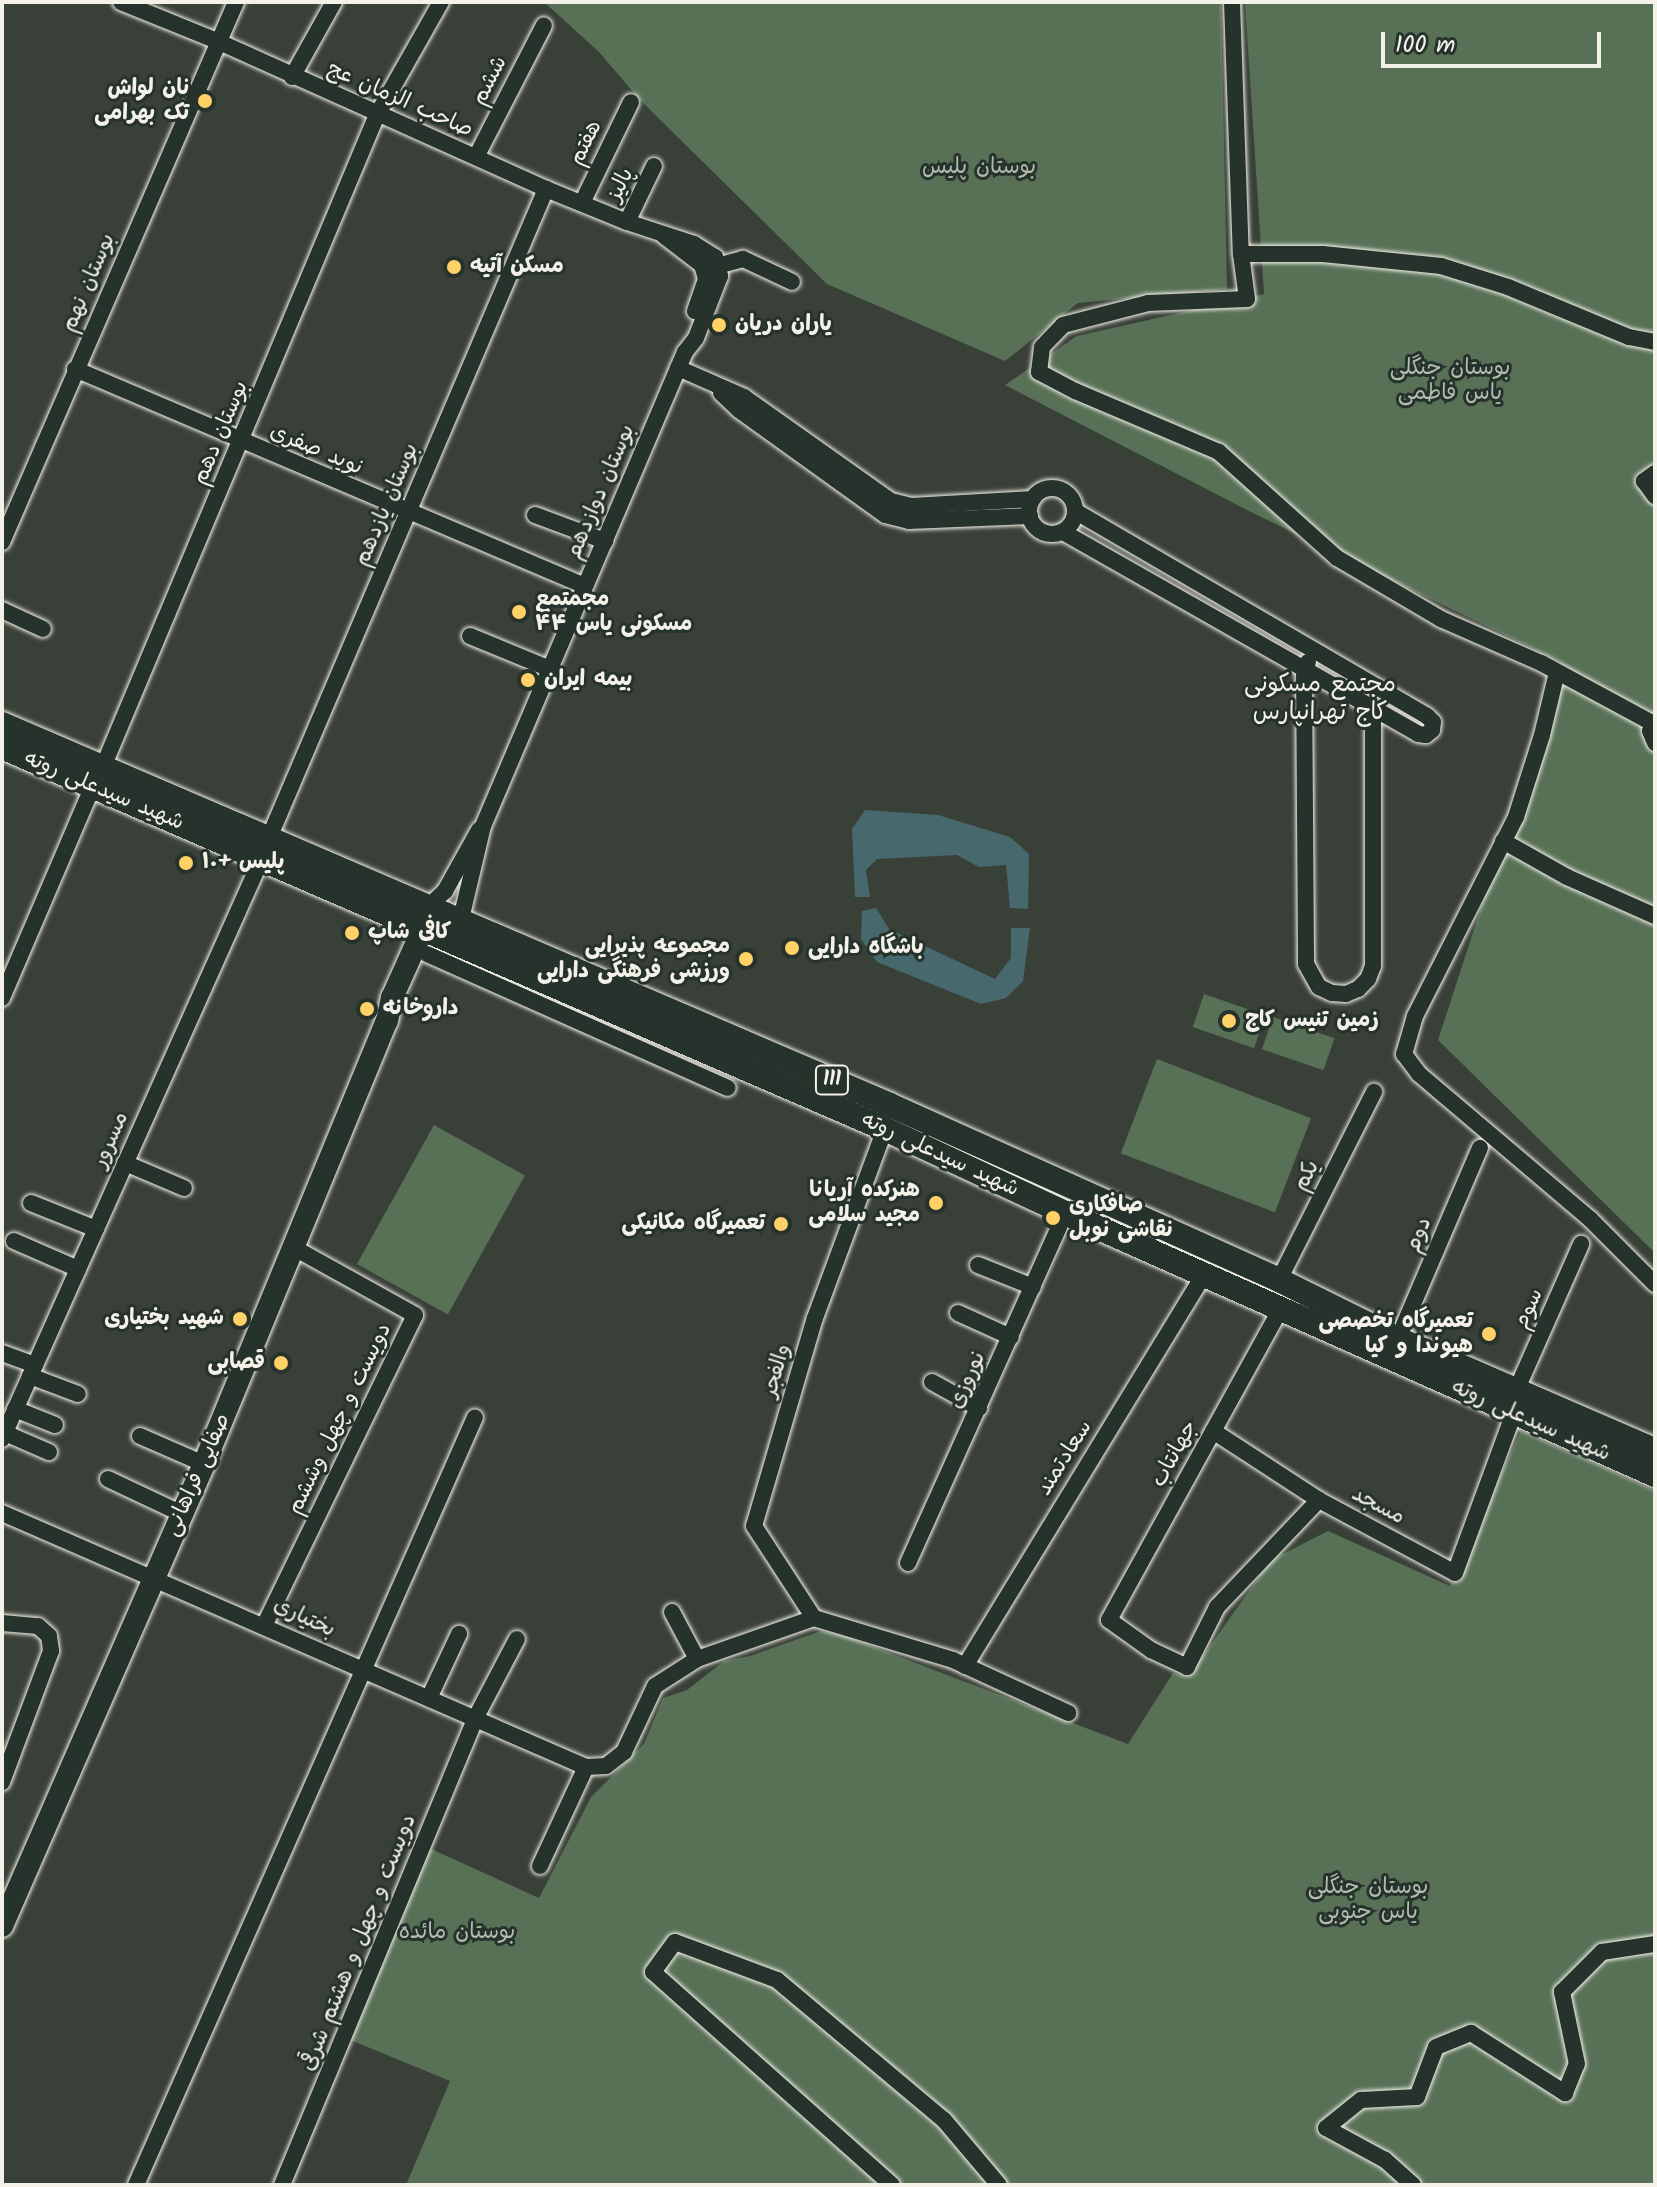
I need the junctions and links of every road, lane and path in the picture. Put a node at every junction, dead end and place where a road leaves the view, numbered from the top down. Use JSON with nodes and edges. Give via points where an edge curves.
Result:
{"nodes":[{"id":1,"x":121,"y":2,"type":"edge"},
{"id":2,"x":236,"y":2,"type":"edge"},
{"id":3,"x":334,"y":2,"type":"edge"},
{"id":4,"x":441,"y":2,"type":"edge"},
{"id":5,"x":1232,"y":2,"type":"edge"},
{"id":6,"x":544,"y":25,"type":"dead end"},
{"id":7,"x":217,"y":41,"type":"junction"},
{"id":8,"x":292,"y":77,"type":"junction"},
{"id":9,"x":631,"y":102,"type":"dead end"},
{"id":10,"x":377,"y":115,"type":"junction"},
{"id":11,"x":476,"y":157,"type":"junction"},
{"id":12,"x":654,"y":166,"type":"dead end"},
{"id":13,"x":546,"y":189,"type":"junction"},
{"id":14,"x":582,"y":203,"type":"junction"},
{"id":15,"x":627,"y":222,"type":"junction"},
{"id":16,"x":663,"y":235,"type":"junction"},
{"id":17,"x":1241,"y":254,"type":"junction"},
{"id":18,"x":717,"y":266,"type":"junction"},
{"id":19,"x":792,"y":282,"type":"dead end"},
{"id":20,"x":1655,"y":342,"type":"edge"},
{"id":21,"x":682,"y":360,"type":"junction"},
{"id":22,"x":75,"y":369,"type":"junction"},
{"id":23,"x":714,"y":386,"type":"junction"},
{"id":24,"x":241,"y":442,"type":"junction"},
{"id":25,"x":1655,"y":473,"type":"edge"},
{"id":26,"x":1655,"y":496,"type":"edge"},
{"id":27,"x":1033,"y":499,"type":"junction"},
{"id":28,"x":407,"y":512,"type":"junction"},
{"id":29,"x":1076,"y":512,"type":"junction"},
{"id":30,"x":535,"y":515,"type":"dead end"},
{"id":31,"x":1030,"y":516,"type":"junction"},
{"id":32,"x":1063,"y":532,"type":"junction"},
{"id":33,"x":605,"y":541,"type":"junction"},
{"id":34,"x":2,"y":542,"type":"edge"},
{"id":35,"x":585,"y":586,"type":"junction"},
{"id":36,"x":2,"y":610,"type":"edge"},
{"id":37,"x":43,"y":629,"type":"dead end"},
{"id":38,"x":470,"y":636,"type":"dead end"},
{"id":39,"x":1315,"y":651,"type":"junction"},
{"id":40,"x":550,"y":669,"type":"junction"},
{"id":41,"x":1304,"y":669,"type":"junction"},
{"id":42,"x":1557,"y":672,"type":"junction"},
{"id":43,"x":1373,"y":709,"type":"junction"},
{"id":44,"x":1654,"y":723,"type":"edge"},
{"id":45,"x":2,"y":724,"type":"edge"},
{"id":46,"x":1655,"y":743,"type":"edge"},
{"id":47,"x":2,"y":747,"type":"edge"},
{"id":48,"x":98,"y":777,"type":"junction"},
{"id":49,"x":483,"y":826,"type":"junction"},
{"id":50,"x":1503,"y":841,"type":"junction"},
{"id":51,"x":265,"y":849,"type":"junction"},
{"id":52,"x":425,"y":916,"type":"junction"},
{"id":53,"x":1655,"y":916,"type":"edge"},
{"id":54,"x":461,"y":919,"type":"junction"},
{"id":55,"x":435,"y":946,"type":"junction"},
{"id":56,"x":2,"y":998,"type":"edge"},
{"id":57,"x":387,"y":1021,"type":"junction"},
{"id":58,"x":728,"y":1088,"type":"dead end"},
{"id":59,"x":1374,"y":1092,"type":"dead end"},
{"id":60,"x":885,"y":1129,"type":"junction"},
{"id":61,"x":1480,"y":1148,"type":"dead end"},
{"id":62,"x":125,"y":1163,"type":"junction"},
{"id":63,"x":184,"y":1188,"type":"dead end"},
{"id":64,"x":31,"y":1203,"type":"dead end"},
{"id":65,"x":1065,"y":1213,"type":"junction"},
{"id":66,"x":96,"y":1229,"type":"junction"},
{"id":67,"x":14,"y":1241,"type":"dead end"},
{"id":68,"x":1581,"y":1244,"type":"dead end"},
{"id":69,"x":294,"y":1248,"type":"junction"},
{"id":70,"x":978,"y":1265,"type":"dead end"},
{"id":71,"x":78,"y":1269,"type":"junction"},
{"id":72,"x":1204,"y":1274,"type":"junction"},
{"id":73,"x":1279,"y":1280,"type":"junction"},
{"id":74,"x":1655,"y":1284,"type":"edge"},
{"id":75,"x":1033,"y":1287,"type":"junction"},
{"id":76,"x":1280,"y":1310,"type":"junction"},
{"id":77,"x":958,"y":1313,"type":"dead end"},
{"id":78,"x":1011,"y":1337,"type":"junction"},
{"id":79,"x":1398,"y":1339,"type":"junction"},
{"id":80,"x":2,"y":1353,"type":"edge"},
{"id":81,"x":32,"y":1370,"type":"junction"},
{"id":82,"x":932,"y":1382,"type":"dead end"},
{"id":83,"x":78,"y":1394,"type":"dead end"},
{"id":84,"x":1515,"y":1402,"type":"junction"},
{"id":85,"x":979,"y":1408,"type":"junction"},
{"id":86,"x":15,"y":1409,"type":"junction"},
{"id":87,"x":475,"y":1417,"type":"dead end"},
{"id":88,"x":55,"y":1425,"type":"dead end"},
{"id":89,"x":1213,"y":1431,"type":"junction"},
{"id":90,"x":3,"y":1436,"type":"edge"},
{"id":91,"x":140,"y":1436,"type":"dead end"},
{"id":92,"x":1655,"y":1450,"type":"edge"},
{"id":93,"x":49,"y":1452,"type":"dead end"},
{"id":94,"x":204,"y":1464,"type":"junction"},
{"id":95,"x":1655,"y":1475,"type":"edge"},
{"id":96,"x":108,"y":1479,"type":"dead end"},
{"id":97,"x":1319,"y":1500,"type":"junction"},
{"id":98,"x":2,"y":1513,"type":"edge"},
{"id":99,"x":182,"y":1514,"type":"junction"},
{"id":100,"x":908,"y":1563,"type":"dead end"},
{"id":101,"x":153,"y":1577,"type":"junction"},
{"id":102,"x":672,"y":1612,"type":"dead end"},
{"id":103,"x":814,"y":1618,"type":"junction"},
{"id":104,"x":2,"y":1623,"type":"edge"},
{"id":105,"x":265,"y":1624,"type":"junction"},
{"id":106,"x":459,"y":1634,"type":"dead end"},
{"id":107,"x":517,"y":1639,"type":"dead end"},
{"id":108,"x":697,"y":1659,"type":"junction"},
{"id":109,"x":965,"y":1666,"type":"junction"},
{"id":110,"x":1187,"y":1667,"type":"joint"},
{"id":111,"x":363,"y":1670,"type":"junction"},
{"id":112,"x":429,"y":1698,"type":"junction"},
{"id":113,"x":1068,"y":1713,"type":"dead end"},
{"id":114,"x":476,"y":1717,"type":"junction"},
{"id":115,"x":586,"y":1767,"type":"junction"},
{"id":116,"x":2,"y":1782,"type":"edge"},
{"id":117,"x":540,"y":1866,"type":"dead end"},
{"id":118,"x":2,"y":1926,"type":"edge"},
{"id":119,"x":1655,"y":1944,"type":"edge"},
{"id":120,"x":136,"y":2185,"type":"edge"},
{"id":121,"x":282,"y":2185,"type":"edge"},
{"id":122,"x":892,"y":2185,"type":"edge"},
{"id":123,"x":999,"y":2185,"type":"edge"},
{"id":124,"x":1413,"y":2185,"type":"edge"}],
"edges":[{"from":1,"to":7,"type":"street","name":"صاحب الزمان عج"},
{"from":2,"to":7,"type":"street","name":"بوستان نهم"},
{"from":3,"to":8,"type":"street"},
{"from":4,"to":10,"type":"street","name":"بوستان دهم"},
{"from":5,"to":17,"type":"street"},
{"from":6,"to":11,"type":"street","name":"ششم"},
{"from":7,"to":8,"type":"street","name":"صاحب الزمان عج"},
{"from":7,"to":22,"type":"street","name":"بوستان نهم"},
{"from":8,"to":10,"type":"street","name":"صاحب الزمان عج"},
{"from":9,"to":14,"type":"street","name":"هفتم"},
{"from":10,"to":11,"type":"street","name":"صاحب الزمان عج"},
{"from":10,"to":24,"type":"street","name":"بوستان دهم"},
{"from":11,"to":13,"type":"street","name":"صاحب الزمان عج"},
{"from":12,"to":15,"type":"street","name":"پالیز"},
{"from":13,"to":14,"type":"street","name":"صاحب الزمان عج"},
{"from":13,"to":28,"type":"street","name":"بوستان یازدهم"},
{"from":14,"to":15,"type":"street","name":"صاحب الزمان عج"},
{"from":15,"to":16,"type":"street","name":"صاحب الزمان عج"},
{"from":16,"to":18,"type":"street","via":[[694,244],[715,257]]},
{"from":16,"to":21,"type":"street","name":"بوستان دوازدهم","via":[[702,265],[706,279]]},
{"from":17,"to":20,"type":"street","via":[[1323,254],[1441,266]]},
{"from":17,"to":42,"type":"street","via":[[1247,299],[1148,303],[1063,325],[1042,347],[1039,372],[1219,452],[1337,558],[1441,619]]},
{"from":18,"to":19,"type":"street","via":[[743,259]]},
{"from":18,"to":21,"type":"street","name":"بوستان دوازدهم","via":[[720,276]]},
{"from":21,"to":23,"type":"street"},
{"from":21,"to":33,"type":"street","name":"بوستان دوازدهم"},
{"from":22,"to":24,"type":"street","name":"نوید صفری"},
{"from":22,"to":34,"type":"street","name":"بوستان نهم"},
{"from":23,"to":27,"type":"street","via":[[744,397],[891,501],[911,506]]},
{"from":23,"to":31,"type":"street","via":[[739,410],[885,515],[909,521]]},
{"from":24,"to":28,"type":"street","name":"نوید صفری"},
{"from":24,"to":48,"type":"street","name":"بوستان دهم"},
{"from":25,"to":26,"type":"street","via":[[1644,481]]},
{"from":27,"to":29,"type":"street","via":[[1047,488],[1059,489],[1073,500]]},
{"from":27,"to":31,"type":"street"},
{"from":28,"to":35,"type":"street","name":"نوید صفری"},
{"from":28,"to":51,"type":"street","name":"بوستان یازدهم"},
{"from":29,"to":32,"type":"street"},
{"from":29,"to":39,"type":"street"},
{"from":30,"to":33,"type":"street"},
{"from":31,"to":32,"type":"street","via":[[1045,534]]},
{"from":32,"to":41,"type":"street"},
{"from":33,"to":35,"type":"street","name":"بوستان دوازدهم"},
{"from":35,"to":40,"type":"street","name":"بوستان دوازدهم"},
{"from":36,"to":37,"type":"street"},
{"from":38,"to":40,"type":"street"},
{"from":39,"to":41,"type":"street"},
{"from":39,"to":43,"type":"street","via":[[1427,716],[1432,730],[1418,734]]},
{"from":40,"to":49,"type":"street","name":"بوستان دوازدهم"},
{"from":41,"to":43,"type":"street"},
{"from":41,"to":43,"type":"street","via":[[1306,964],[1319,987],[1332,993],[1358,989],[1373,966]]},
{"from":42,"to":44,"type":"street"},
{"from":42,"to":50,"type":"street","via":[[1516,817]]},
{"from":44,"to":46,"type":"street","via":[[1650,731]]},
{"from":45,"to":48,"type":"main road","name":"شهید سیدعلی روته","number":"111"},
{"from":47,"to":48,"type":"main road","name":"شهید سیدعلی روته","number":"111"},
{"from":48,"to":51,"type":"main road","name":"شهید سیدعلی روته","number":"111"},
{"from":48,"to":56,"type":"street","name":"بوستان دهم"},
{"from":49,"to":52,"type":"street","name":"بوستان دوازدهم"},
{"from":49,"to":54,"type":"street","name":"بوستان دوازدهم"},
{"from":50,"to":53,"type":"street"},
{"from":50,"to":74,"type":"street","via":[[1415,1016],[1404,1054],[1419,1074],[1590,1219]]},
{"from":51,"to":52,"type":"main road","name":"شهید سیدعلی روته","number":"111"},
{"from":51,"to":62,"type":"street","name":"مسرور"},
{"from":52,"to":54,"type":"main road","name":"شهید سیدعلی روته","number":"111"},
{"from":52,"to":55,"type":"main road","name":"شهید سیدعلی روته","number":"111"},
{"from":52,"to":57,"type":"main road","name":"صفایی فراهانی"},
{"from":54,"to":73,"type":"main road","name":"شهید سیدعلی روته","number":"111"},
{"from":55,"to":57,"type":"main road","name":"صفایی فراهانی"},
{"from":55,"to":58,"type":"street"},
{"from":55,"to":60,"type":"main road","name":"شهید سیدعلی روته","number":"111"},
{"from":57,"to":69,"type":"main road","name":"صفایی فراهانی"},
{"from":59,"to":73,"type":"street","name":"یکم"},
{"from":60,"to":65,"type":"main road","name":"شهید سیدعلی روته","number":"111"},
{"from":60,"to":103,"type":"street","name":"والفجر","via":[[815,1318],[754,1526]]},
{"from":61,"to":79,"type":"street","name":"دوم"},
{"from":62,"to":63,"type":"street"},
{"from":62,"to":66,"type":"street","name":"مسرور"},
{"from":64,"to":66,"type":"street"},
{"from":65,"to":72,"type":"main road","name":"شهید سیدعلی روته","number":"111"},
{"from":65,"to":75,"type":"street","name":"نوروزی"},
{"from":66,"to":71,"type":"street","name":"مسرور"},
{"from":67,"to":71,"type":"street"},
{"from":68,"to":84,"type":"street","name":"سوم"},
{"from":69,"to":94,"type":"main road","name":"صفایی فراهانی"},
{"from":69,"to":105,"type":"street","name":"دویست و چهل وششم","via":[[415,1315]]},
{"from":70,"to":75,"type":"street"},
{"from":71,"to":81,"type":"street","name":"مسرور"},
{"from":72,"to":76,"type":"main road","name":"شهید سیدعلی روته","number":"111"},
{"from":72,"to":109,"type":"street","name":"سعادتمند"},
{"from":73,"to":79,"type":"main road","name":"شهید سیدعلی روته","number":"111"},
{"from":75,"to":78,"type":"street","name":"نوروزی"},
{"from":76,"to":84,"type":"main road","name":"شهید سیدعلی روته","number":"111"},
{"from":76,"to":89,"type":"street","name":"جهانتاب"},
{"from":77,"to":78,"type":"street"},
{"from":78,"to":85,"type":"street","name":"نوروزی"},
{"from":79,"to":84,"type":"main road","name":"شهید سیدعلی روته","number":"111"},
{"from":80,"to":81,"type":"street"},
{"from":81,"to":83,"type":"street"},
{"from":81,"to":86,"type":"street","name":"مسرور"},
{"from":82,"to":85,"type":"street"},
{"from":84,"to":92,"type":"main road","name":"شهید سیدعلی روته","number":"111"},
{"from":84,"to":95,"type":"main road","name":"شهید سیدعلی روته","number":"111"},
{"from":84,"to":97,"type":"street","name":"مسجد","via":[[1455,1573]]},
{"from":85,"to":100,"type":"street","name":"نوروزی"},
{"from":86,"to":88,"type":"street"},
{"from":86,"to":90,"type":"street","name":"مسرور"},
{"from":87,"to":111,"type":"street"},
{"from":89,"to":97,"type":"street"},
{"from":89,"to":110,"type":"street","name":"جهانتاب","via":[[1109,1620],[1151,1650]]},
{"from":90,"to":93,"type":"street"},
{"from":91,"to":94,"type":"street"},
{"from":94,"to":99,"type":"main road","name":"صفایی فراهانی"},
{"from":96,"to":99,"type":"street"},
{"from":97,"to":110,"type":"street","name":"مسجد","via":[[1217,1607]]},
{"from":98,"to":101,"type":"street","name":"بختیاری"},
{"from":99,"to":101,"type":"main road","name":"صفایی فراهانی"},
{"from":101,"to":105,"type":"street","name":"بختیاری"},
{"from":101,"to":118,"type":"main road","name":"صفایی فراهانی"},
{"from":102,"to":108,"type":"street"},
{"from":103,"to":108,"type":"street"},
{"from":103,"to":109,"type":"street"},
{"from":104,"to":116,"type":"street","via":[[38,1626],[49,1636],[51,1651]]},
{"from":105,"to":111,"type":"street","name":"بختیاری"},
{"from":106,"to":112,"type":"street"},
{"from":107,"to":114,"type":"street","name":"دویست و چهل و هشتم شرقی"},
{"from":108,"to":115,"type":"street","via":[[655,1686],[624,1752],[606,1766]]},
{"from":109,"to":113,"type":"street"},
{"from":111,"to":112,"type":"street","name":"بختیاری"},
{"from":111,"to":120,"type":"street"},
{"from":112,"to":114,"type":"street","name":"بختیاری"},
{"from":114,"to":115,"type":"street","name":"بختیاری"},
{"from":114,"to":121,"type":"street","name":"دویست و چهل و هشتم شرقی"},
{"from":115,"to":117,"type":"street"},
{"from":119,"to":124,"type":"street","via":[[1602,1952],[1562,1992],[1577,2064],[1565,2093],[1471,2033],[1436,2047],[1417,2097],[1361,2100],[1326,2128],[1385,2160]]},
{"from":122,"to":123,"type":"street","via":[[653,1972],[675,1942],[777,1980],[944,2120]]}]}
